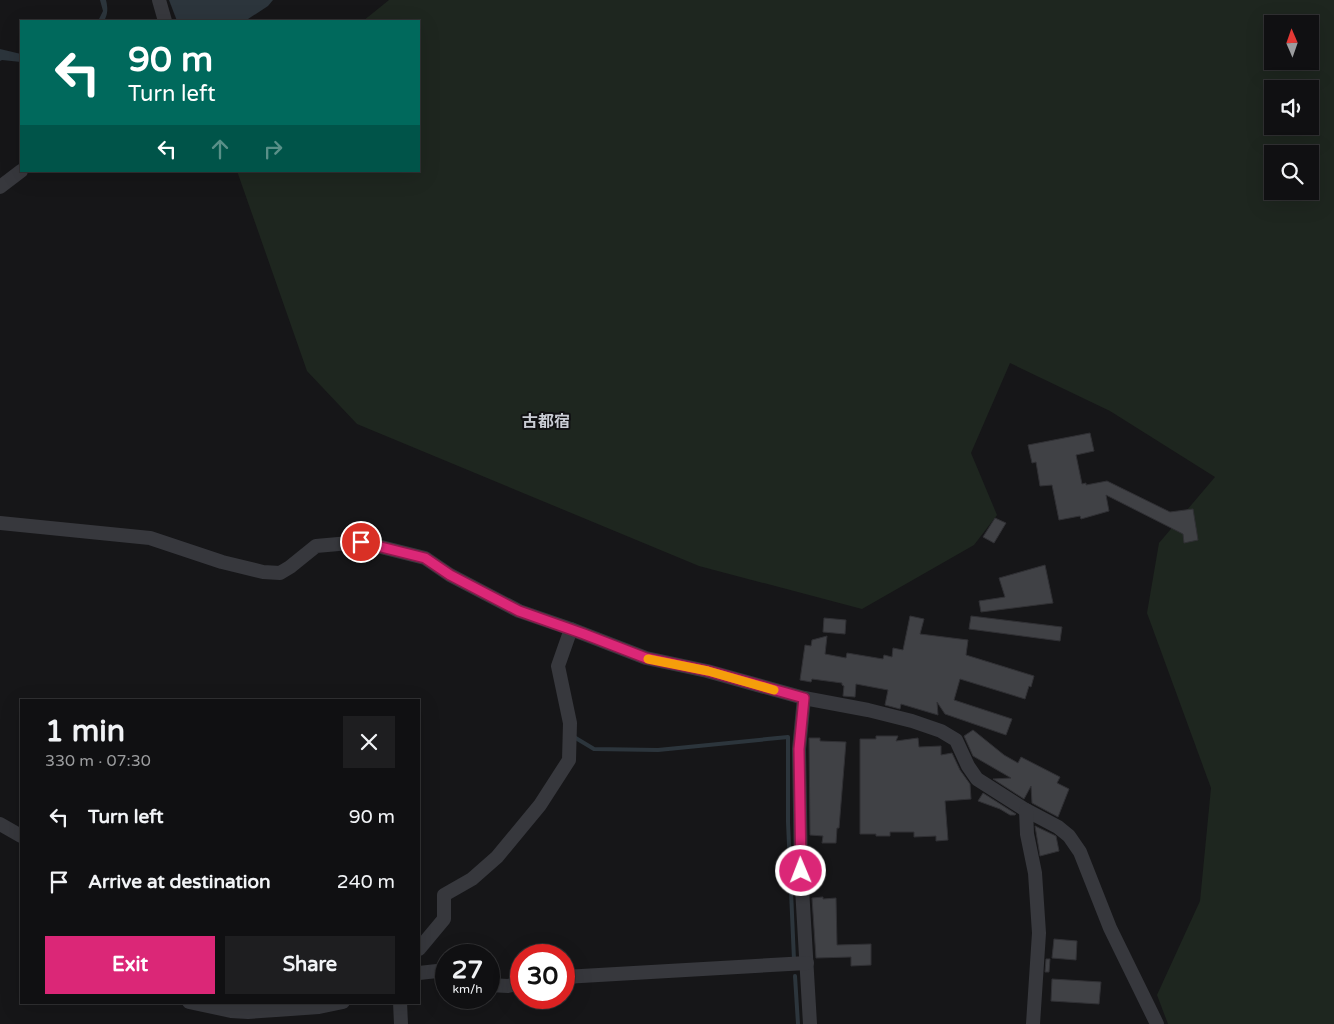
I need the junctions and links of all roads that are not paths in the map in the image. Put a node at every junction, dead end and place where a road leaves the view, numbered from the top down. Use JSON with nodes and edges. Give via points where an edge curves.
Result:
{"nodes":[{"id":1,"x":159,"y":0,"type":"edge"},
{"id":2,"x":166,"y":20,"type":"edge"},
{"id":3,"x":20,"y":172,"type":"edge"},
{"id":4,"x":0,"y":187,"type":"edge"},
{"id":5,"x":0,"y":523,"type":"edge"},
{"id":6,"x":571,"y":629,"type":"junction"},
{"id":7,"x":804,"y":698,"type":"junction"},
{"id":8,"x":1026,"y":810,"type":"junction"},
{"id":9,"x":0,"y":824,"type":"edge"},
{"id":10,"x":20,"y":835,"type":"edge"},
{"id":11,"x":420,"y":948,"type":"edge"},
{"id":12,"x":807,"y":963,"type":"junction"},
{"id":13,"x":435,"y":971,"type":"edge"},
{"id":14,"x":420,"y":973,"type":"edge"},
{"id":15,"x":575,"y":976,"type":"edge"},
{"id":16,"x":198,"y":1004,"type":"edge"},
{"id":17,"x":333,"y":1004,"type":"edge"},
{"id":18,"x":400,"y":1004,"type":"edge"},
{"id":19,"x":401,"y":1024,"type":"edge"},
{"id":20,"x":810,"y":1024,"type":"edge"},
{"id":21,"x":1032,"y":1024,"type":"edge"},
{"id":22,"x":1157,"y":1024,"type":"edge"}],
"edges":[{"from":1,"to":2,"type":"street"},
{"from":3,"to":4,"type":"street"},
{"from":5,"to":6,"type":"street","via":[[150,538],[222,562],[280,573],[316,546],[361,542],[425,558],[450,575],[519,611]]},
{"from":6,"to":7,"type":"street","via":[[646,658],[708,671]]},
{"from":6,"to":11,"type":"street","via":[[558,666],[570,723],[569,760],[540,804],[497,857],[472,880],[444,895],[444,919]]},
{"from":7,"to":8,"type":"street","via":[[868,710],[941,731],[956,740],[978,779]]},
{"from":7,"to":12,"type":"street","via":[[799,749],[801,871]]},
{"from":8,"to":21,"type":"street","via":[[1026,834],[1035,873],[1039,933]]},
{"from":8,"to":22,"type":"street","via":[[1058,827],[1080,852],[1110,928]]},
{"from":9,"to":10,"type":"street"},
{"from":12,"to":15,"type":"street"},
{"from":12,"to":20,"type":"street"},
{"from":13,"to":14,"type":"street"},
{"from":16,"to":17,"type":"street","via":[[248,1012]]},
{"from":18,"to":19,"type":"street"}]}
